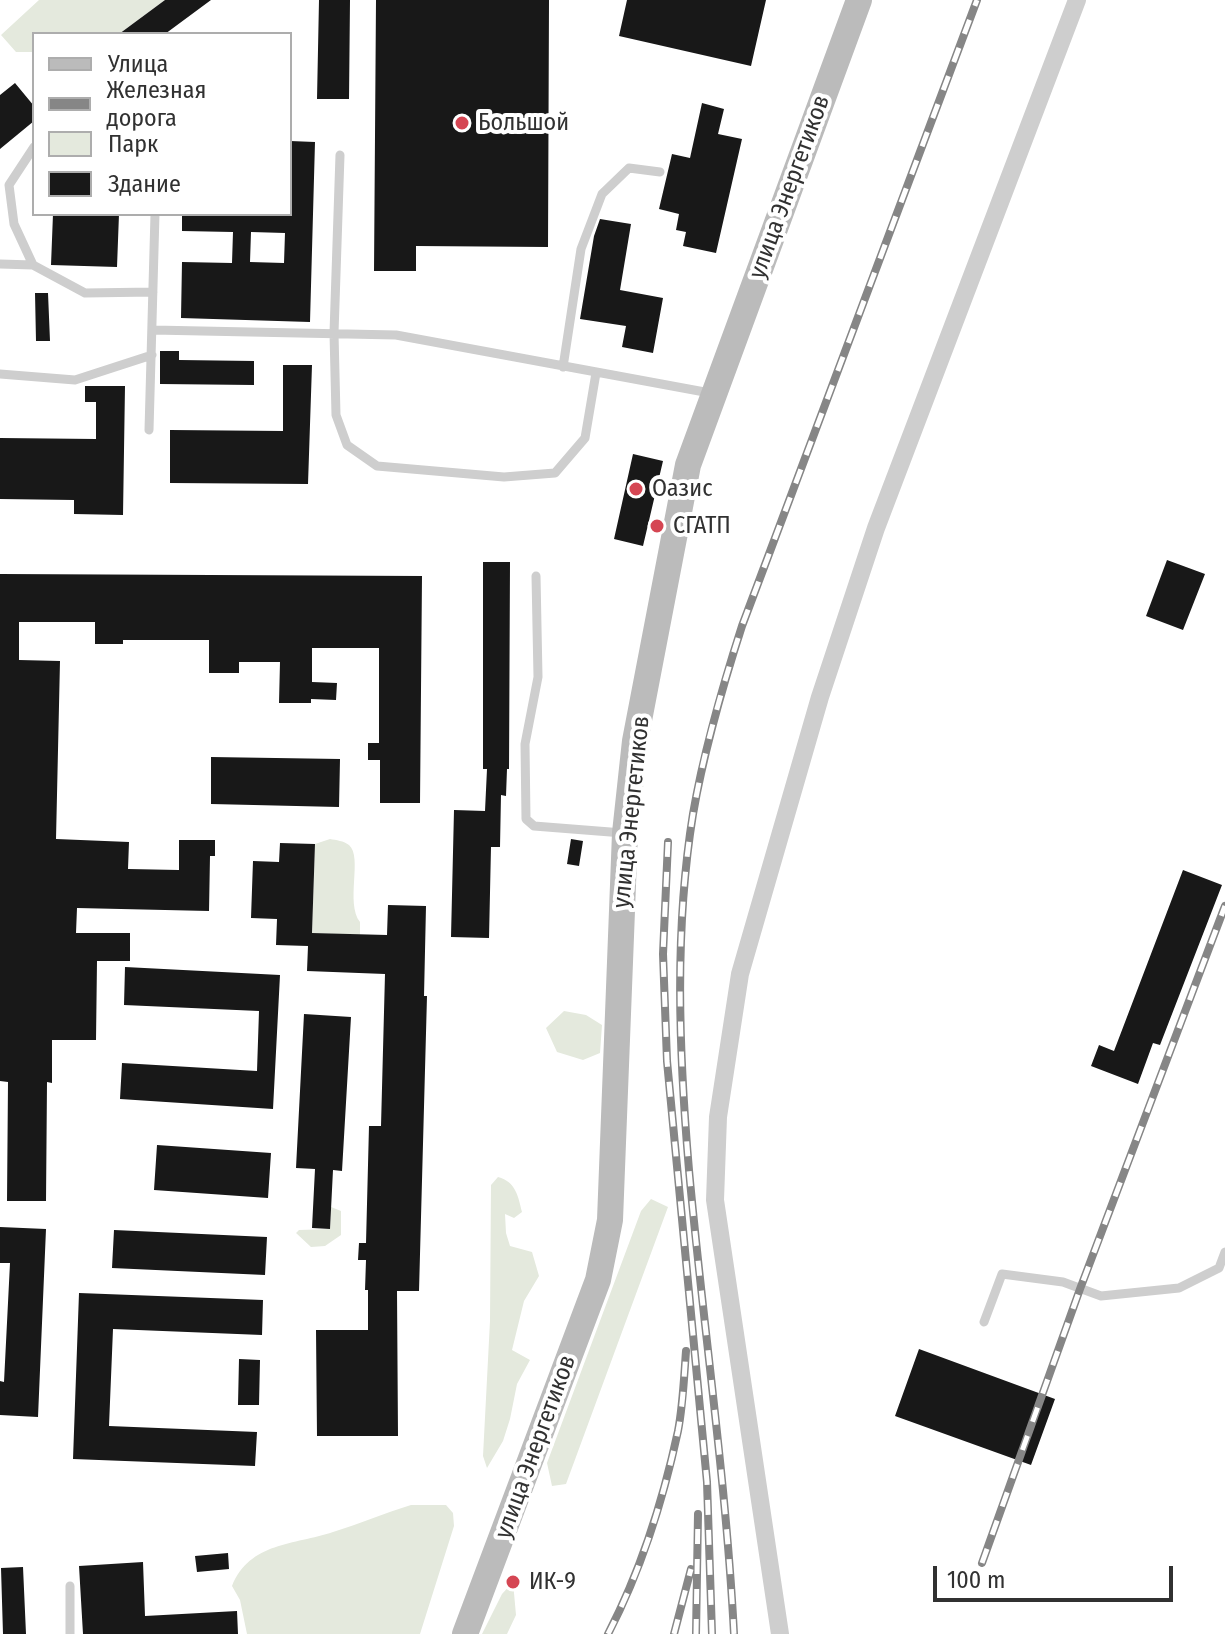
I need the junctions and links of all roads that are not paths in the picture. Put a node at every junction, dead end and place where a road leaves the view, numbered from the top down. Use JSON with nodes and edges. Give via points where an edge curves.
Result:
{"nodes":[{"id":1,"x":859,"y":0,"type":"edge"},
{"id":2,"x":1077,"y":0,"type":"edge"},
{"id":3,"x":32,"y":150,"type":"edge"},
{"id":4,"x":340,"y":155,"type":"dead end"},
{"id":5,"x":660,"y":172,"type":"dead end"},
{"id":6,"x":155,"y":216,"type":"edge"},
{"id":7,"x":0,"y":264,"type":"edge"},
{"id":8,"x":33,"y":265,"type":"junction"},
{"id":9,"x":153,"y":292,"type":"junction"},
{"id":10,"x":153,"y":330,"type":"junction"},
{"id":11,"x":334,"y":333,"type":"junction"},
{"id":12,"x":152,"y":355,"type":"junction"},
{"id":13,"x":563,"y":367,"type":"junction"},
{"id":14,"x":596,"y":373,"type":"junction"},
{"id":15,"x":0,"y":374,"type":"edge"},
{"id":16,"x":714,"y":394,"type":"junction"},
{"id":17,"x":149,"y":430,"type":"dead end"},
{"id":18,"x":536,"y":576,"type":"dead end"},
{"id":19,"x":625,"y":833,"type":"junction"},
{"id":20,"x":1225,"y":1252,"type":"edge"},
{"id":21,"x":984,"y":1322,"type":"dead end"},
{"id":22,"x":70,"y":1586,"type":"dead end"},
{"id":23,"x":70,"y":1634,"type":"edge"},
{"id":24,"x":465,"y":1634,"type":"edge"},
{"id":25,"x":780,"y":1634,"type":"edge"}],
"edges":[{"from":1,"to":16,"type":"street","name":"улица Энергетиков"},
{"from":2,"to":25,"type":"street","via":[[876,528],[820,697],[740,974],[719,1106],[715,1200]]},
{"from":3,"to":8,"type":"lane","via":[[9,185],[14,224]]},
{"from":4,"to":11,"type":"lane"},
{"from":5,"to":13,"type":"lane","via":[[629,168],[602,194],[581,249]]},
{"from":6,"to":9,"type":"lane"},
{"from":7,"to":8,"type":"lane"},
{"from":8,"to":9,"type":"lane","via":[[85,293]]},
{"from":9,"to":10,"type":"lane"},
{"from":10,"to":11,"type":"lane"},
{"from":10,"to":12,"type":"lane"},
{"from":11,"to":13,"type":"lane","via":[[396,335]]},
{"from":11,"to":14,"type":"lane","via":[[336,415],[347,445],[377,466],[504,477],[555,473],[585,438]]},
{"from":12,"to":15,"type":"lane","via":[[75,380]]},
{"from":12,"to":17,"type":"lane"},
{"from":13,"to":14,"type":"lane"},
{"from":14,"to":16,"type":"lane"},
{"from":16,"to":19,"type":"street","name":"улица Энергетиков","via":[[688,465],[635,741]]},
{"from":18,"to":19,"type":"lane","via":[[538,677],[525,744],[526,819],[534,826]]},
{"from":19,"to":24,"type":"street","name":"улица Энергетиков","via":[[610,1220],[598,1280]]},
{"from":20,"to":21,"type":"lane","via":[[1219,1268],[1179,1288],[1101,1296],[1063,1282],[1002,1274]]},
{"from":22,"to":23,"type":"lane"}]}
